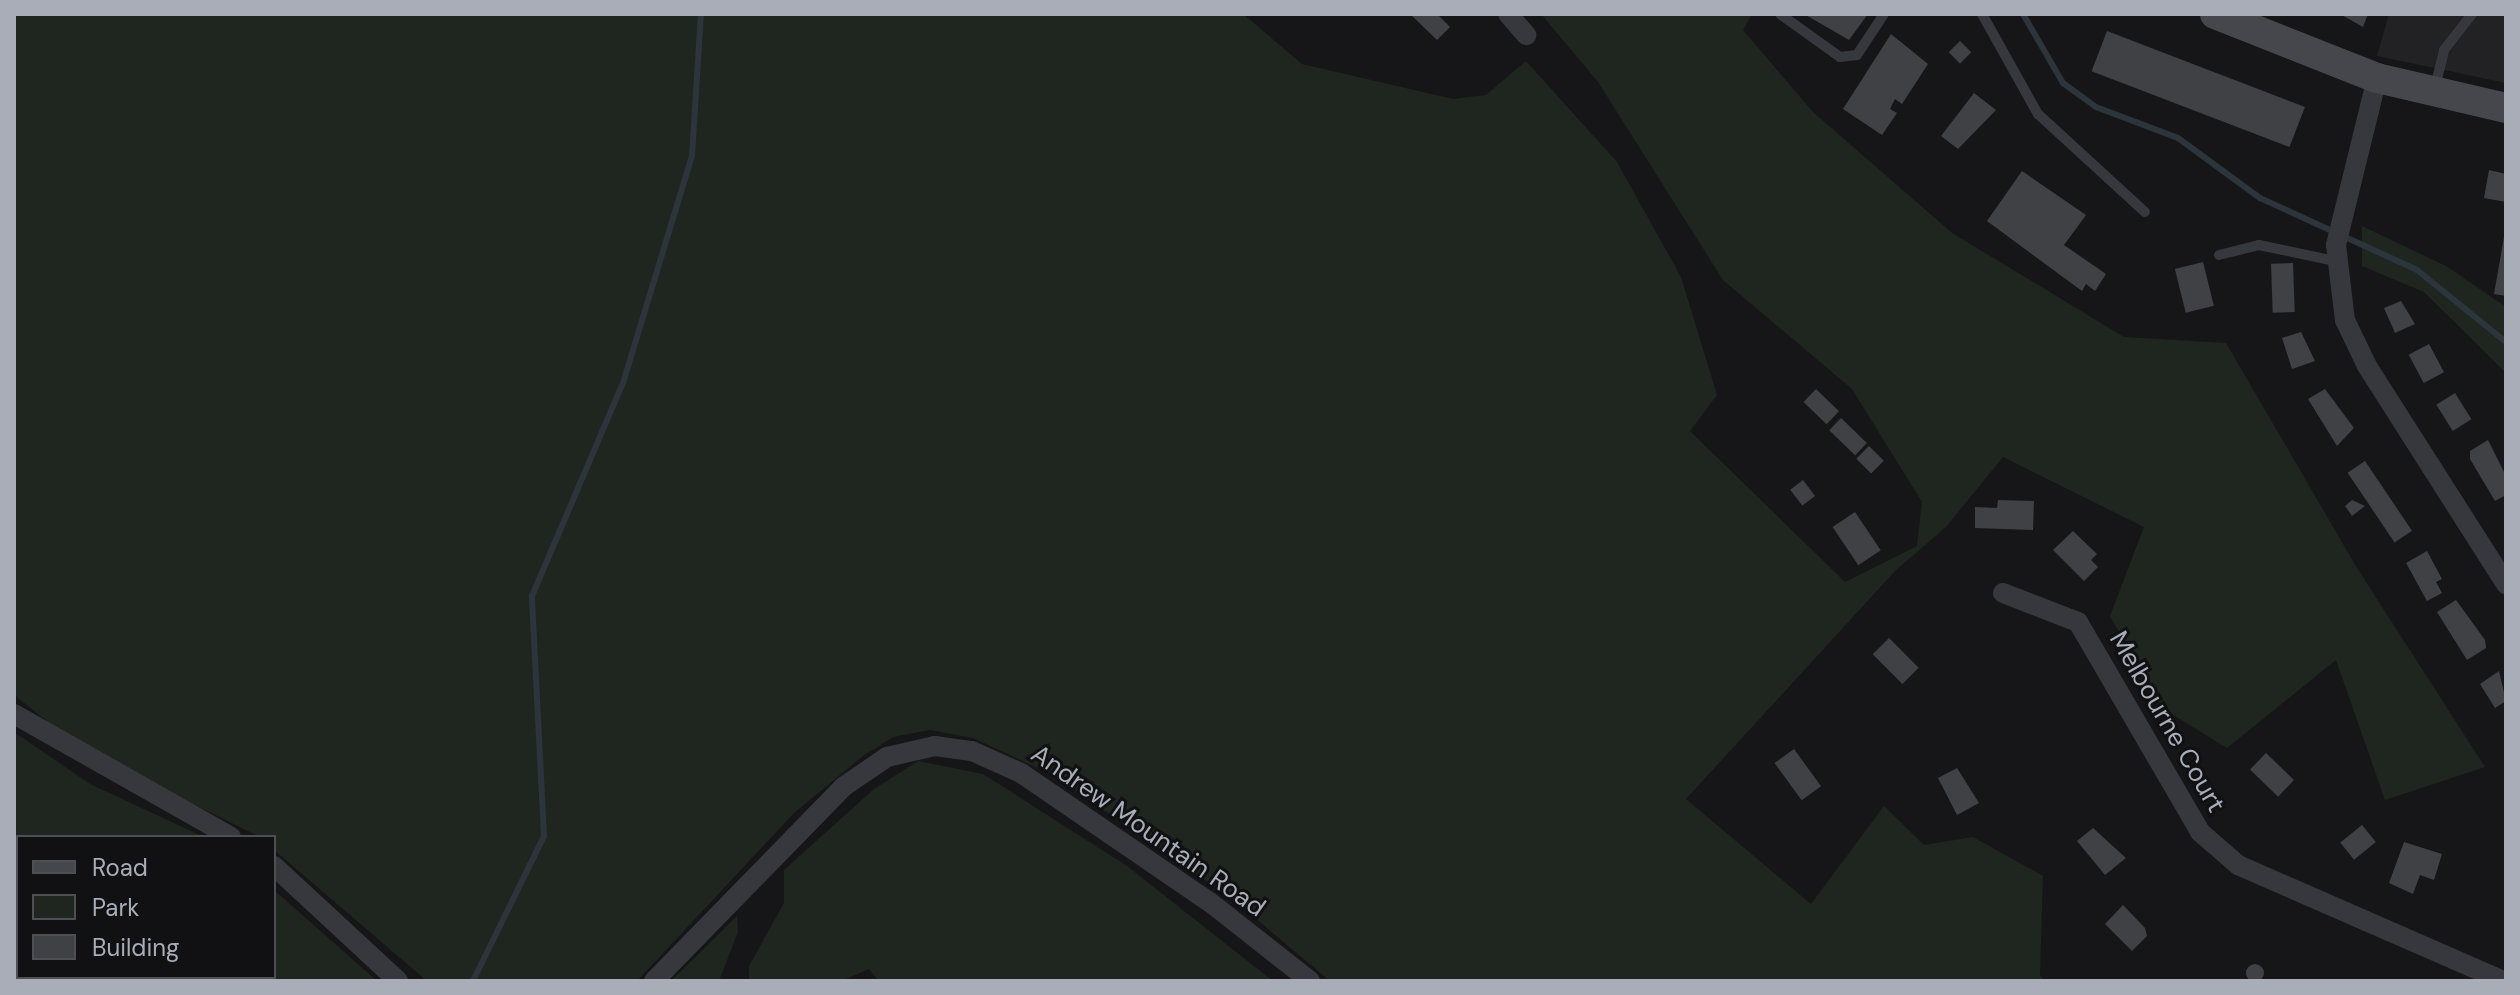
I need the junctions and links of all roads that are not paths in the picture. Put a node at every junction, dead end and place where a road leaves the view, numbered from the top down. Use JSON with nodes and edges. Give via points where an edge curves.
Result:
{"nodes":[{"id":1,"x":1508,"y":14,"type":"edge"},
{"id":2,"x":1780,"y":14,"type":"edge"},
{"id":3,"x":1884,"y":14,"type":"edge"},
{"id":4,"x":1982,"y":14,"type":"edge"},
{"id":5,"x":2215,"y":14,"type":"edge"},
{"id":6,"x":2472,"y":14,"type":"edge"},
{"id":7,"x":1526,"y":35,"type":"dead end"},
{"id":8,"x":2377,"y":78,"type":"junction"},
{"id":9,"x":2434,"y":92,"type":"junction"},
{"id":10,"x":2506,"y":108,"type":"edge"},
{"id":11,"x":2145,"y":212,"type":"dead end"},
{"id":12,"x":2335,"y":253,"type":"junction"},
{"id":13,"x":2219,"y":255,"type":"dead end"},
{"id":14,"x":2506,"y":584,"type":"edge"},
{"id":15,"x":2003,"y":593,"type":"dead end"},
{"id":16,"x":14,"y":714,"type":"edge"},
{"id":17,"x":227,"y":835,"type":"edge"},
{"id":18,"x":276,"y":868,"type":"edge"},
{"id":19,"x":398,"y":981,"type":"edge"},
{"id":20,"x":654,"y":981,"type":"edge"},
{"id":21,"x":1310,"y":981,"type":"edge"},
{"id":22,"x":2504,"y":981,"type":"edge"}],
"edges":[{"from":1,"to":7,"type":"street"},
{"from":2,"to":3,"type":"lane","via":[[1840,57],[1857,55]]},
{"from":4,"to":11,"type":"lane","via":[[2038,114]]},
{"from":5,"to":8,"type":"street"},
{"from":6,"to":9,"type":"lane","via":[[2444,50]]},
{"from":8,"to":9,"type":"street"},
{"from":8,"to":12,"type":"street","via":[[2341,204]]},
{"from":9,"to":10,"type":"street"},
{"from":12,"to":13,"type":"lane","via":[[2259,245]]},
{"from":12,"to":14,"type":"street","via":[[2345,320],[2367,366]]},
{"from":15,"to":22,"type":"street","name":"Melbourne Court","via":[[2078,622],[2200,832],[2238,865]]},
{"from":16,"to":17,"type":"street"},
{"from":18,"to":19,"type":"street"},
{"from":20,"to":21,"type":"street","name":"Andrew Mountain Road","via":[[843,787],[887,757],[935,746],[987,757],[1032,780],[1211,903]]}]}
